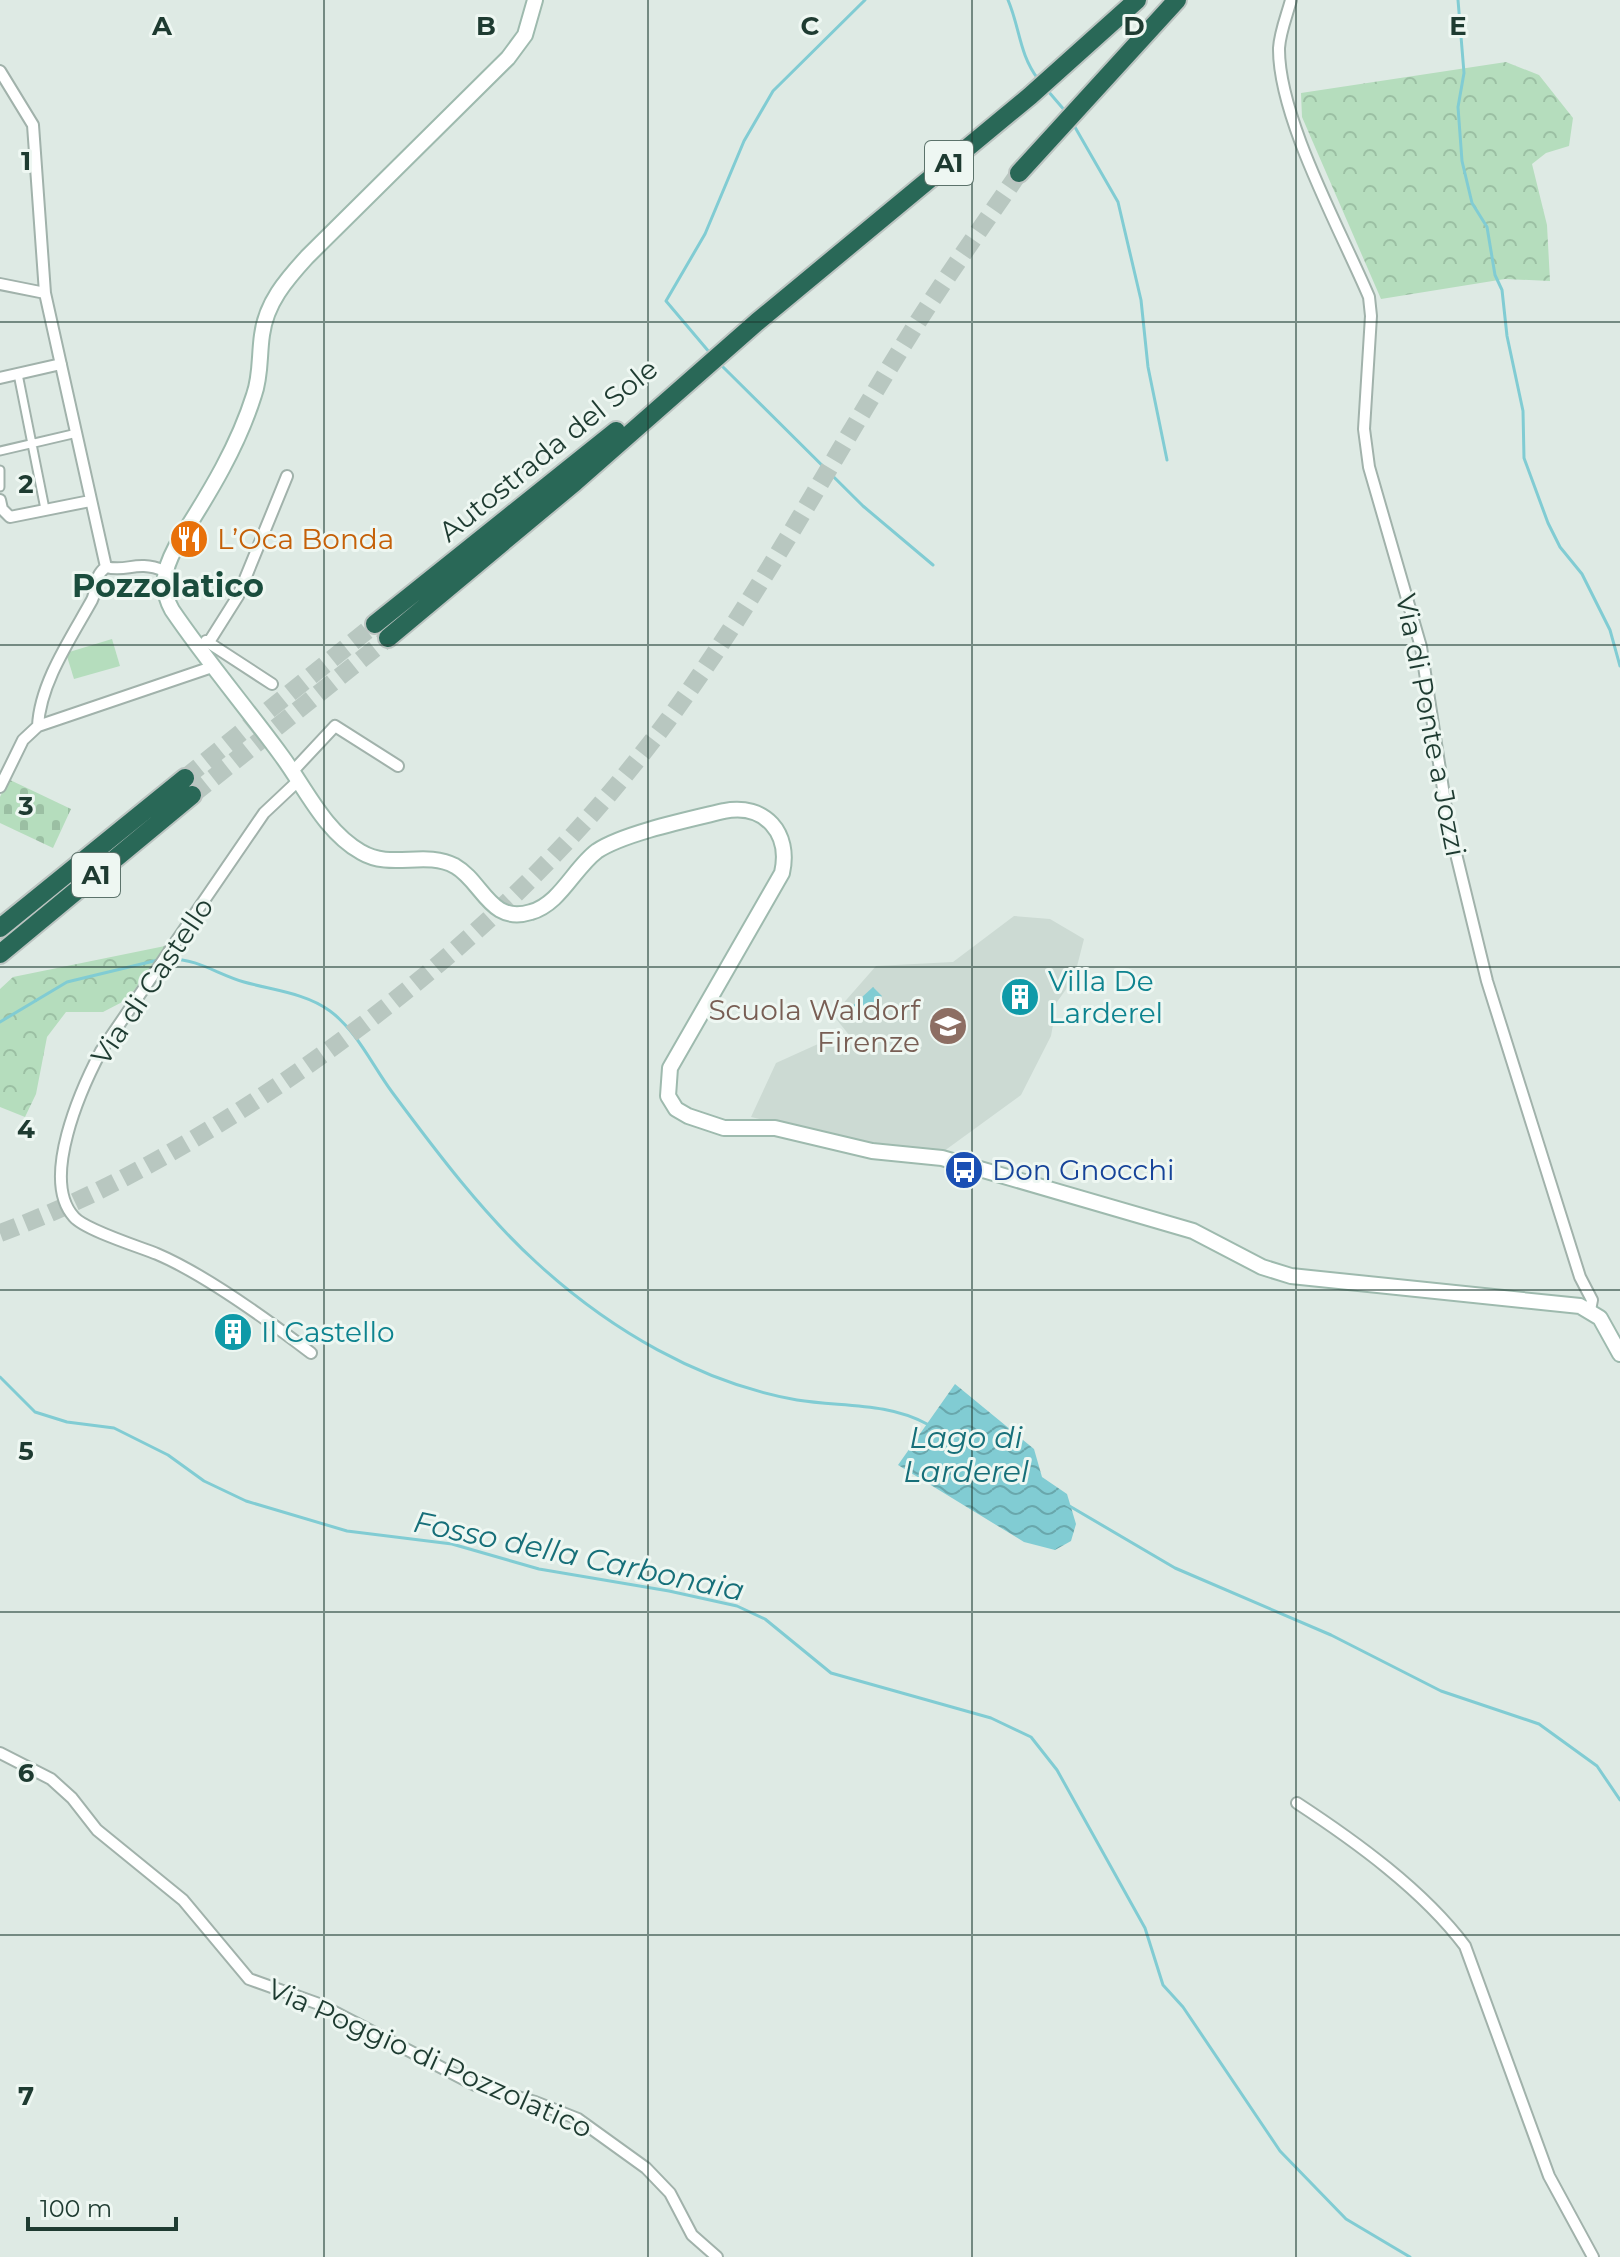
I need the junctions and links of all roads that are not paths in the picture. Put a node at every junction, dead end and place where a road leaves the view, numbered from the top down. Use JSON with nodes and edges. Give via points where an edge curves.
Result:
{"nodes":[{"id":1,"x":535,"y":0,"type":"edge"},
{"id":2,"x":1137,"y":0,"type":"edge"},
{"id":3,"x":1177,"y":0,"type":"edge"},
{"id":4,"x":1291,"y":0,"type":"edge"},
{"id":5,"x":0,"y":71,"type":"edge"},
{"id":6,"x":1019,"y":173,"type":"tunnel mouth"},
{"id":7,"x":0,"y":284,"type":"edge"},
{"id":8,"x":45,"y":293,"type":"junction"},
{"id":9,"x":61,"y":364,"type":"junction"},
{"id":10,"x":18,"y":374,"type":"junction"},
{"id":11,"x":0,"y":378,"type":"edge"},
{"id":12,"x":77,"y":433,"type":"junction"},
{"id":13,"x":32,"y":443,"type":"junction"},
{"id":14,"x":0,"y":451,"type":"edge"},
{"id":15,"x":0,"y":470,"type":"edge"},
{"id":16,"x":287,"y":476,"type":"dead end"},
{"id":17,"x":0,"y":487,"type":"edge"},
{"id":18,"x":0,"y":500,"type":"edge"},
{"id":19,"x":90,"y":501,"type":"junction"},
{"id":20,"x":45,"y":509,"type":"junction"},
{"id":21,"x":106,"y":567,"type":"junction"},
{"id":22,"x":165,"y":571,"type":"junction"},
{"id":23,"x":382,"y":631,"type":"tunnel mouth"},
{"id":24,"x":203,"y":644,"type":"junction"},
{"id":25,"x":212,"y":667,"type":"junction"},
{"id":26,"x":272,"y":684,"type":"dead end"},
{"id":27,"x":38,"y":726,"type":"junction"},
{"id":28,"x":398,"y":766,"type":"dead end"},
{"id":29,"x":295,"y":776,"type":"junction"},
{"id":30,"x":0,"y":787,"type":"edge"},
{"id":31,"x":0,"y":928,"type":"edge"},
{"id":32,"x":0,"y":954,"type":"edge"},
{"id":33,"x":1590,"y":1310,"type":"junction"},
{"id":34,"x":311,"y":1353,"type":"dead end"},
{"id":35,"x":1620,"y":1354,"type":"edge"},
{"id":36,"x":0,"y":1753,"type":"edge"},
{"id":37,"x":1297,"y":1803,"type":"dead end"},
{"id":38,"x":717,"y":2257,"type":"edge"},
{"id":39,"x":1593,"y":2257,"type":"edge"}],
"edges":[{"from":1,"to":22,"type":"main road","via":[[525,35],[508,58],[281,287],[263,327],[252,402],[217,479]]},
{"from":2,"to":23,"type":"highway","name":"Autostrada del Sole","number":"A1","via":[[598,463]]},
{"from":3,"to":6,"type":"highway"},
{"from":4,"to":33,"type":"street","name":"Via di Ponte a Jozzi","via":[[1279,44],[1280,63],[1291,118],[1369,297],[1369,467],[1421,647],[1448,821],[1487,981],[1580,1277],[1592,1300]]},
{"from":5,"to":8,"type":"street","via":[[33,125]]},
{"from":7,"to":8,"type":"street"},
{"from":8,"to":9,"type":"street"},
{"from":9,"to":10,"type":"street"},
{"from":9,"to":12,"type":"street"},
{"from":10,"to":11,"type":"street"},
{"from":10,"to":13,"type":"street"},
{"from":12,"to":13,"type":"street"},
{"from":12,"to":19,"type":"street"},
{"from":13,"to":14,"type":"street"},
{"from":13,"to":20,"type":"street"},
{"from":15,"to":17,"type":"street"},
{"from":16,"to":24,"type":"street","via":[[238,596]]},
{"from":18,"to":20,"type":"street","via":[[10,517]]},
{"from":19,"to":20,"type":"street"},
{"from":19,"to":21,"type":"street"},
{"from":21,"to":22,"type":"street","via":[[143,563]]},
{"from":21,"to":27,"type":"street","via":[[96,578],[94,595],[41,704]]},
{"from":22,"to":24,"type":"main road","via":[[167,601]]},
{"from":24,"to":25,"type":"main road"},
{"from":24,"to":26,"type":"street"},
{"from":25,"to":27,"type":"street"},
{"from":25,"to":29,"type":"main road"},
{"from":27,"to":30,"type":"street","via":[[23,740]]},
{"from":28,"to":29,"type":"street","name":"Via di Castello","via":[[335,726]]},
{"from":29,"to":33,"type":"main road","via":[[334,829],[364,854],[383,861],[450,863],[470,877],[489,903],[514,914],[546,905],[590,857],[610,844],[733,809],[769,819],[784,847],[779,881],[674,1058],[668,1077],[671,1102],[693,1119],[942,1158],[1193,1231],[1291,1276]]},
{"from":29,"to":34,"type":"street","name":"Via di Castello","via":[[122,1018],[87,1077],[66,1136],[60,1186],[74,1218],[156,1254]]},
{"from":31,"to":32,"type":"highway","number":"A1","via":[[189,787]]},
{"from":33,"to":35,"type":"main road"},
{"from":36,"to":38,"type":"street","name":"Via Poggio di Pozzolatico","via":[[51,1779],[72,1798],[97,1830],[183,1900],[249,1979],[319,2004],[475,2085],[578,2119],[646,2168],[670,2193],[692,2235]]},
{"from":37,"to":39,"type":"street","via":[[1359,1846],[1449,1925],[1465,1946],[1549,2176]]}]}
